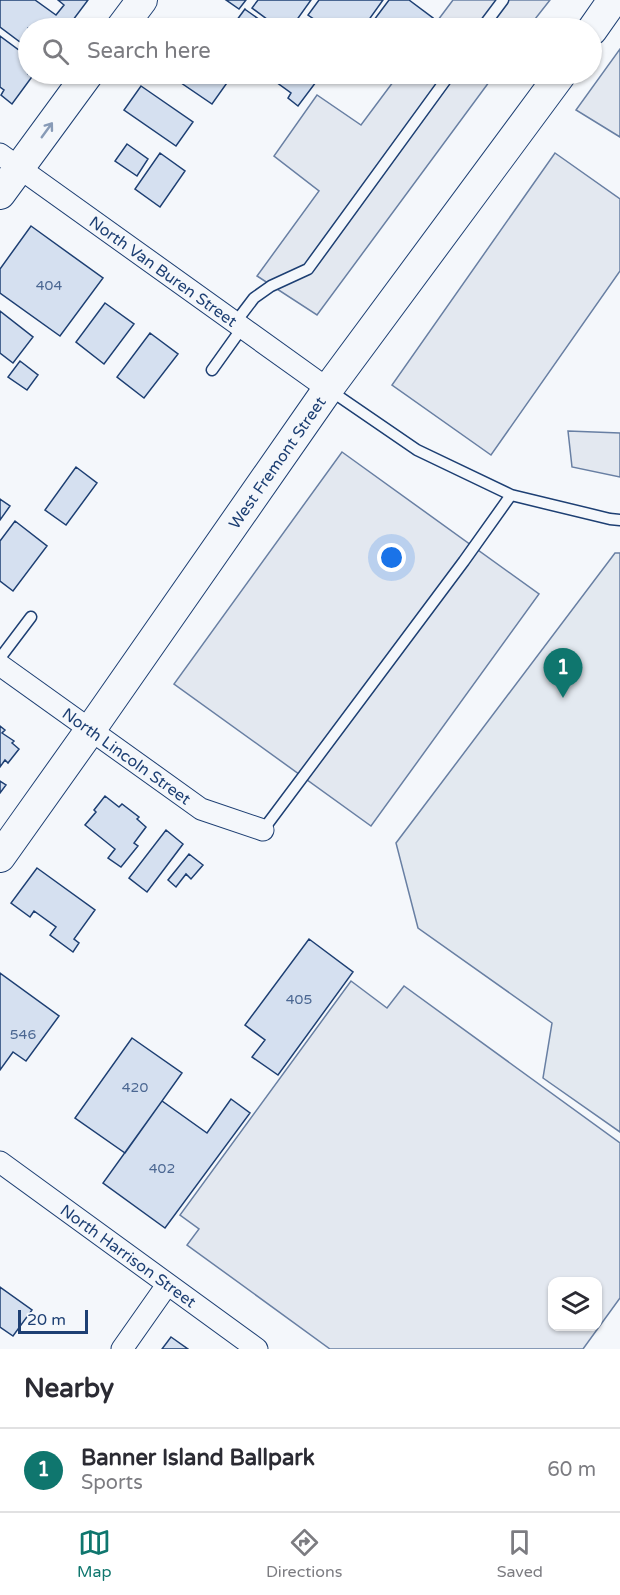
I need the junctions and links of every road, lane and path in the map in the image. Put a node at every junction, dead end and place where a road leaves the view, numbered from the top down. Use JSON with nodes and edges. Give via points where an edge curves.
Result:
{"nodes":[{"id":1,"x":142,"y":0,"type":"edge"},
{"id":2,"x":503,"y":0,"type":"edge"},
{"id":3,"x":613,"y":0,"type":"edge"},
{"id":4,"x":128,"y":18,"type":"edge"},
{"id":5,"x":490,"y":18,"type":"edge"},
{"id":6,"x":600,"y":18,"type":"edge"},
{"id":7,"x":79,"y":84,"type":"edge"},
{"id":8,"x":443,"y":84,"type":"edge"},
{"id":9,"x":554,"y":84,"type":"edge"},
{"id":10,"x":9,"y":161,"type":"edge"},
{"id":11,"x":0,"y":194,"type":"edge"},
{"id":12,"x":239,"y":325,"type":"junction"},
{"id":13,"x":212,"y":370,"type":"dead end"},
{"id":14,"x":328,"y":389,"type":"junction"},
{"id":15,"x":511,"y":495,"type":"junction"},
{"id":16,"x":620,"y":520,"type":"edge"},
{"id":17,"x":31,"y":617,"type":"dead end"},
{"id":18,"x":0,"y":658,"type":"edge"},
{"id":19,"x":0,"y":665,"type":"edge"},
{"id":20,"x":91,"y":729,"type":"junction"},
{"id":21,"x":263,"y":830,"type":"joint"},
{"id":22,"x":0,"y":857,"type":"edge"},
{"id":23,"x":0,"y":1162,"type":"edge"},
{"id":24,"x":167,"y":1285,"type":"junction"},
{"id":25,"x":122,"y":1349,"type":"edge"},
{"id":26,"x":257,"y":1349,"type":"edge"}],
"edges":[{"from":1,"to":4,"type":"street"},
{"from":2,"to":5,"type":"lane"},
{"from":3,"to":6,"type":"street"},
{"from":10,"to":7,"type":"street","one_way":true},
{"from":8,"to":12,"type":"lane","via":[[308,269],[254,298]]},
{"from":9,"to":14,"type":"street","name":"West Fremont Street"},
{"from":10,"to":11,"type":"street"},
{"from":10,"to":12,"type":"street","name":"North Van Buren Street"},
{"from":12,"to":13,"type":"lane"},
{"from":12,"to":14,"type":"street","name":"North Van Buren Street"},
{"from":14,"to":15,"type":"lane","via":[[417,450]]},
{"from":14,"to":20,"type":"street","name":"West Fremont Street"},
{"from":15,"to":16,"type":"lane"},
{"from":15,"to":21,"type":"lane"},
{"from":17,"to":18,"type":"lane"},
{"from":19,"to":20,"type":"street","name":"North Lincoln Street"},
{"from":20,"to":21,"type":"street","name":"North Lincoln Street","via":[[201,809]]},
{"from":20,"to":22,"type":"street","name":"West Fremont Street"},
{"from":23,"to":24,"type":"street","name":"North Harrison Street"},
{"from":24,"to":25,"type":"street"},
{"from":24,"to":26,"type":"street","name":"North Harrison Street"}]}
